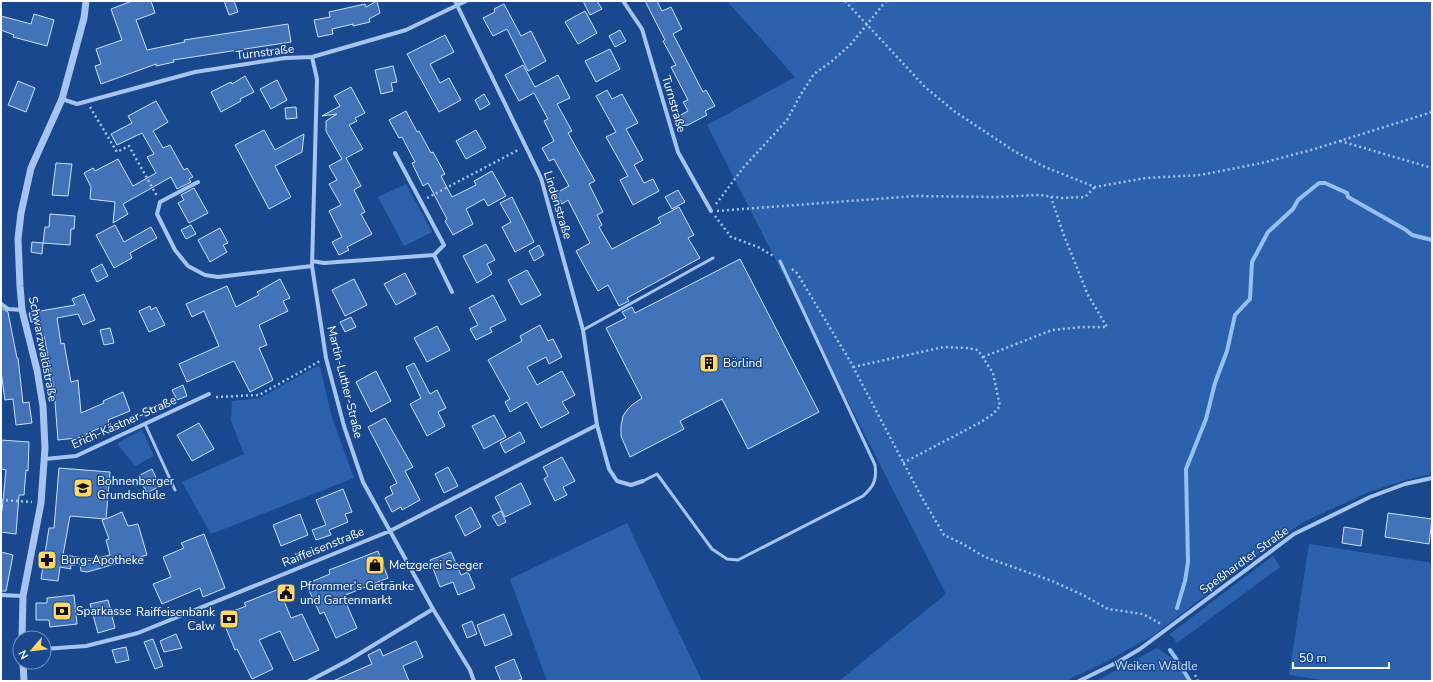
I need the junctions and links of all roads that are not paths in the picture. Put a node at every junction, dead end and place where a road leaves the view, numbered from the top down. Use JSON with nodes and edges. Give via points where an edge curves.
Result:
{"nodes":[{"id":1,"x":86,"y":1,"type":"edge"},
{"id":2,"x":466,"y":1,"type":"edge"},
{"id":3,"x":623,"y":1,"type":"edge"},
{"id":4,"x":457,"y":3,"type":"edge"},
{"id":5,"x":312,"y":57,"type":"junction"},
{"id":6,"x":62,"y":99,"type":"junction"},
{"id":7,"x":395,"y":153,"type":"dead end"},
{"id":8,"x":198,"y":182,"type":"dead end"},
{"id":9,"x":711,"y":211,"type":"road end"},
{"id":10,"x":434,"y":255,"type":"junction"},
{"id":11,"x":713,"y":258,"type":"dead end"},
{"id":12,"x":780,"y":261,"type":"road end"},
{"id":13,"x":312,"y":264,"type":"junction"},
{"id":14,"x":452,"y":292,"type":"dead end"},
{"id":15,"x":1,"y":304,"type":"edge"},
{"id":16,"x":22,"y":310,"type":"junction"},
{"id":17,"x":583,"y":330,"type":"junction"},
{"id":18,"x":209,"y":394,"type":"road end"},
{"id":19,"x":145,"y":424,"type":"junction"},
{"id":20,"x":597,"y":425,"type":"junction"},
{"id":21,"x":45,"y":458,"type":"junction"},
{"id":22,"x":1432,"y":478,"type":"edge"},
{"id":23,"x":643,"y":481,"type":"joint"},
{"id":24,"x":175,"y":490,"type":"dead end"},
{"id":25,"x":390,"y":531,"type":"junction"},
{"id":26,"x":1,"y":595,"type":"edge"},
{"id":27,"x":23,"y":596,"type":"junction"},
{"id":28,"x":433,"y":609,"type":"junction"},
{"id":29,"x":22,"y":630,"type":"edge"},
{"id":30,"x":52,"y":648,"type":"edge"},
{"id":31,"x":23,"y":670,"type":"edge"},
{"id":32,"x":24,"y":681,"type":"edge"},
{"id":33,"x":309,"y":681,"type":"edge"},
{"id":34,"x":474,"y":681,"type":"edge"},
{"id":35,"x":1079,"y":681,"type":"edge"}],
"edges":[{"from":1,"to":6,"type":"street","name":"Schwarzwaldstraße","via":[[84,18]]},
{"from":2,"to":4,"type":"street","name":"Turnstraße"},
{"from":3,"to":9,"type":"street","name":"Turnstraße","via":[[642,29],[678,152]]},
{"from":4,"to":5,"type":"street","name":"Turnstraße","via":[[406,30]]},
{"from":4,"to":17,"type":"street","name":"Lindenstraße","via":[[541,178]]},
{"from":5,"to":6,"type":"street","name":"Turnstraße","via":[[285,58],[195,72],[77,104]]},
{"from":5,"to":13,"type":"street","name":"Martin-Luther-Straße","via":[[317,79]]},
{"from":6,"to":16,"type":"street","name":"Schwarzwaldstraße","via":[[31,168],[21,213],[18,239]]},
{"from":7,"to":10,"type":"street","via":[[444,245]]},
{"from":8,"to":13,"type":"street","via":[[160,202],[157,214],[175,250],[188,266],[204,275],[218,277]]},
{"from":10,"to":13,"type":"street"},
{"from":10,"to":14,"type":"street"},
{"from":11,"to":17,"type":"lane"},
{"from":12,"to":23,"type":"lane","via":[[875,465],[876,476],[871,489],[863,496],[738,560],[727,559],[712,549],[658,474]]},
{"from":13,"to":25,"type":"street","name":"Martin-Luther-Straße","via":[[326,358],[344,426],[363,482]]},
{"from":15,"to":16,"type":"street","via":[[8,309]]},
{"from":16,"to":21,"type":"street","name":"Schwarzwaldstraße","via":[[43,406]]},
{"from":17,"to":20,"type":"street","name":"Lindenstraße"},
{"from":18,"to":19,"type":"street","name":"Erich-Kästner-Straße"},
{"from":19,"to":21,"type":"street","name":"Erich-Kästner-Straße","via":[[76,456]]},
{"from":19,"to":24,"type":"lane"},
{"from":20,"to":23,"type":"street","name":"Lindenstraße","via":[[608,469],[617,481],[631,485]]},
{"from":20,"to":25,"type":"street","name":"Raiffeisenstraße"},
{"from":21,"to":27,"type":"street","name":"Schwarzwaldstraße","via":[[41,503]]},
{"from":22,"to":35,"type":"street","name":"Speßhardter Straße","via":[[1370,497],[1294,534],[1140,649]]},
{"from":25,"to":28,"type":"street","name":"Martin-Luther-Straße"},
{"from":25,"to":30,"type":"street","name":"Raiffeisenstraße","via":[[138,633],[86,646]]},
{"from":26,"to":27,"type":"street"},
{"from":27,"to":29,"type":"street","name":"Schwarzwaldstraße"},
{"from":28,"to":33,"type":"street"},
{"from":28,"to":34,"type":"street","name":"Martin-Luther-Straße"},
{"from":31,"to":32,"type":"street"}]}
